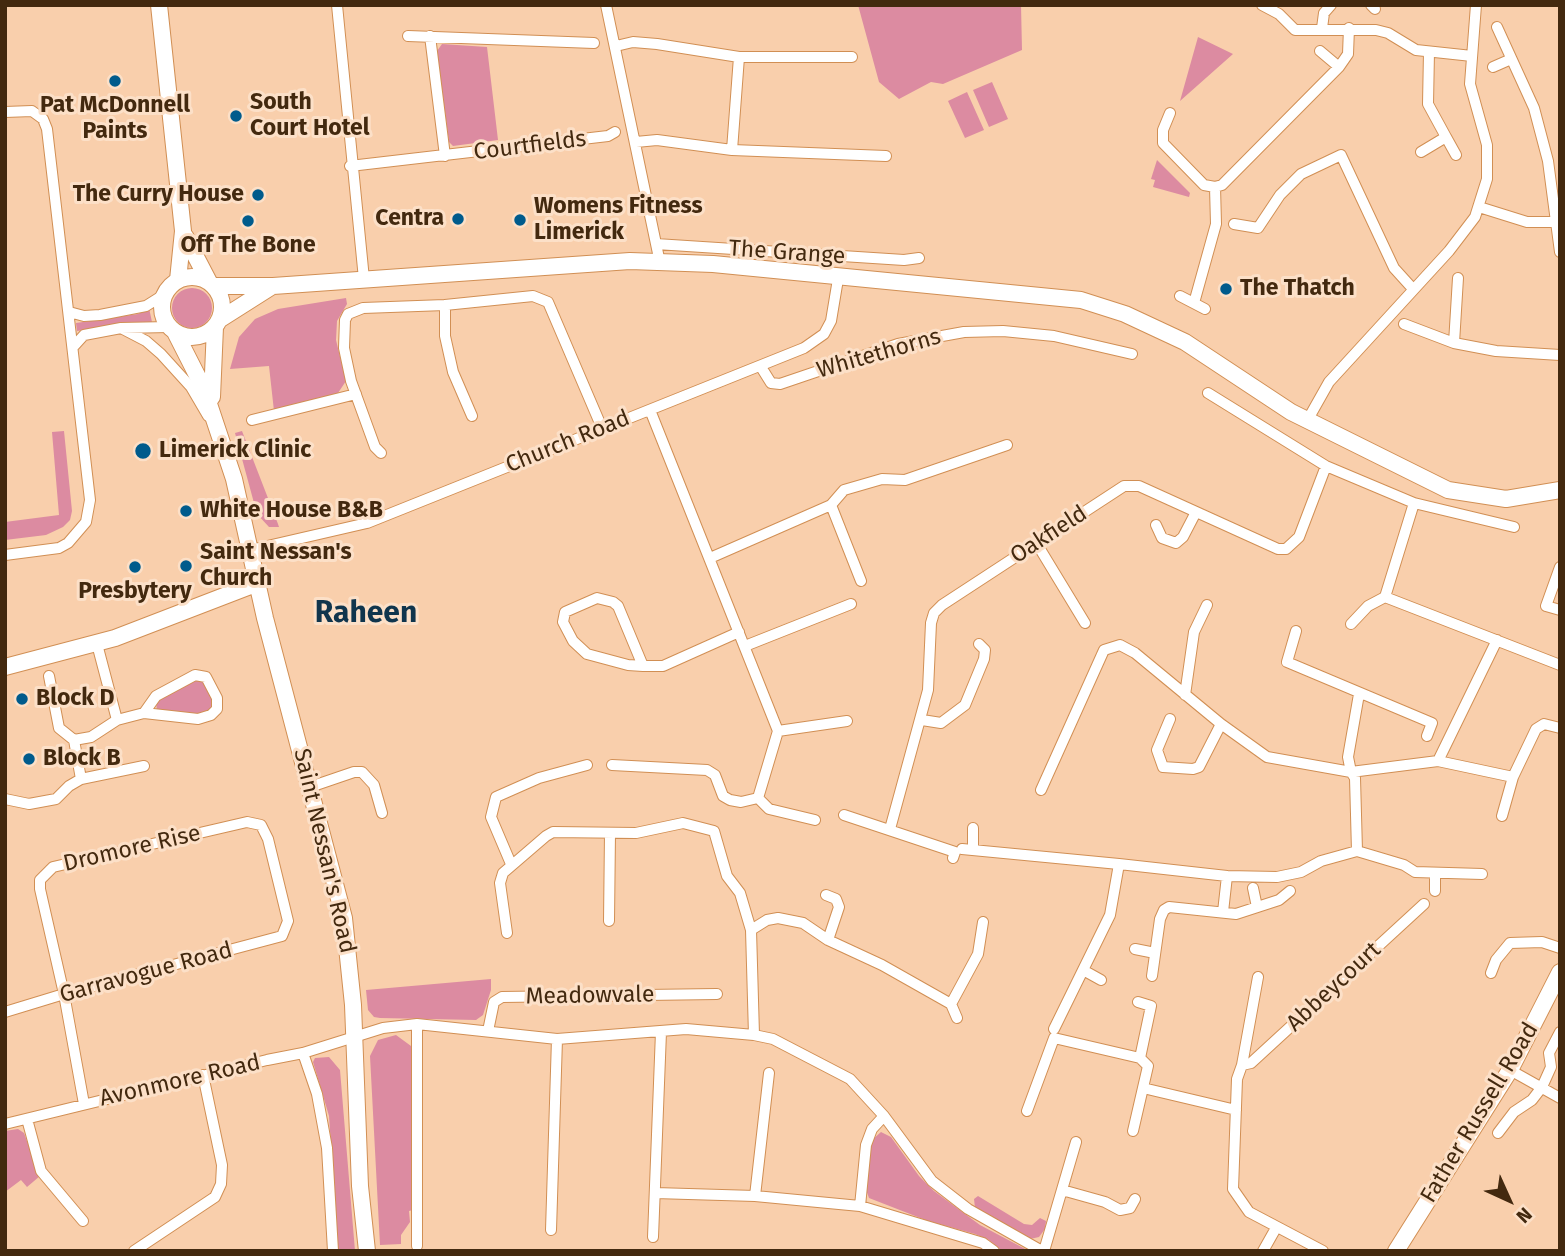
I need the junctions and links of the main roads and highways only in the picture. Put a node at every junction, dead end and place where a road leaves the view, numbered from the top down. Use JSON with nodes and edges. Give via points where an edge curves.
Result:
{"nodes":[{"id":1,"x":159,"y":5,"type":"edge"},
{"id":2,"x":183,"y":231,"type":"junction"},
{"id":3,"x":178,"y":281,"type":"junction"},
{"id":4,"x":212,"y":284,"type":"junction"},
{"id":5,"x":273,"y":286,"type":"junction"},
{"id":6,"x":217,"y":324,"type":"junction"},
{"id":7,"x":172,"y":330,"type":"junction"},
{"id":8,"x":213,"y":410,"type":"junction"},
{"id":9,"x":1560,"y":490,"type":"edge"},
{"id":10,"x":258,"y":583,"type":"junction"},
{"id":11,"x":5,"y":667,"type":"edge"},
{"id":12,"x":1560,"y":972,"type":"edge"},
{"id":13,"x":367,"y":1251,"type":"edge"},
{"id":14,"x":1396,"y":1251,"type":"edge"}],
"edges":[{"from":1,"to":2,"type":"main road"},
{"from":2,"to":3,"type":"main road"},
{"from":2,"to":4,"type":"main road"},
{"from":3,"to":4,"type":"main road","via":[[196,277]]},
{"from":3,"to":7,"type":"main road","via":[[165,294],[162,309]]},
{"from":4,"to":5,"type":"main road"},
{"from":4,"to":6,"type":"main road","via":[[222,302]]},
{"from":5,"to":6,"type":"main road"},
{"from":5,"to":9,"type":"main road","via":[[660,263],[1040,295],[1101,306],[1185,342],[1307,421],[1448,490],[1506,499]]},
{"from":6,"to":7,"type":"main road","via":[[193,338]]},
{"from":6,"to":8,"type":"main road","via":[[211,363]]},
{"from":7,"to":8,"type":"main road","via":[[195,366]]},
{"from":8,"to":10,"type":"main road","name":"Saint Nessan's Road"},
{"from":10,"to":11,"type":"main road","via":[[97,644]]},
{"from":10,"to":13,"type":"main road","name":"Saint Nessan's Road","via":[[344,918]]},
{"from":12,"to":14,"type":"main road","name":"Father Russell Road","via":[[1510,1070]]}]}
